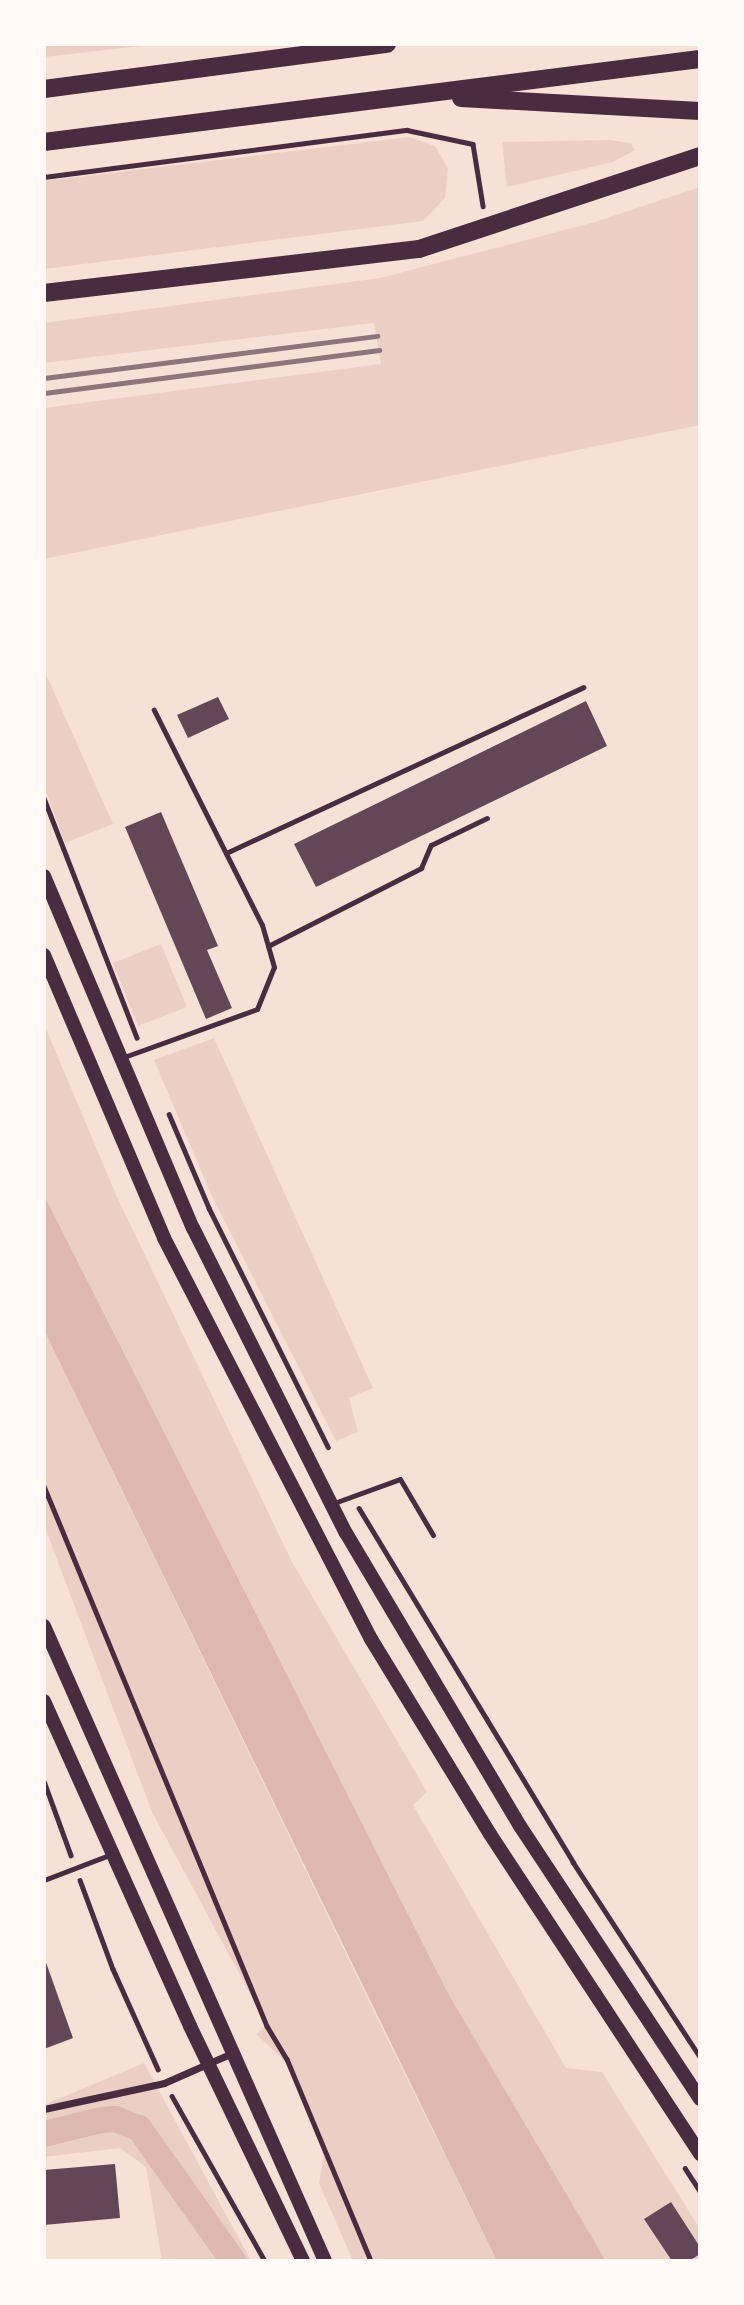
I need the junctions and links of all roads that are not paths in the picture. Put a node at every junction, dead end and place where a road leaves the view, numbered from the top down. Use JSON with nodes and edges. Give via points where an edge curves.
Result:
{"nodes":[{"id":1,"x":387,"y":44,"type":"edge"},
{"id":2,"x":700,"y":59,"type":"edge"},
{"id":3,"x":44,"y":89,"type":"edge"},
{"id":4,"x":415,"y":95,"type":"junction"},
{"id":5,"x":700,"y":111,"type":"edge"},
{"id":6,"x":44,"y":142,"type":"edge"},
{"id":7,"x":700,"y":156,"type":"edge"},
{"id":8,"x":44,"y":293,"type":"edge"},
{"id":9,"x":583,"y":687,"type":"dead end"},
{"id":10,"x":154,"y":710,"type":"dead end"},
{"id":11,"x":487,"y":818,"type":"dead end"},
{"id":12,"x":226,"y":853,"type":"junction"},
{"id":13,"x":44,"y":876,"type":"edge"},
{"id":14,"x":268,"y":946,"type":"junction"},
{"id":15,"x":44,"y":955,"type":"edge"},
{"id":16,"x":117,"y":1059,"type":"junction"},
{"id":17,"x":331,"y":1504,"type":"junction"},
{"id":18,"x":433,"y":1535,"type":"dead end"},
{"id":19,"x":44,"y":1626,"type":"edge"},
{"id":20,"x":44,"y":1701,"type":"edge"},
{"id":21,"x":112,"y":1853,"type":"junction"},
{"id":22,"x":44,"y":1880,"type":"edge"},
{"id":23,"x":230,"y":2054,"type":"junction"},
{"id":24,"x":209,"y":2063,"type":"junction"},
{"id":25,"x":700,"y":2099,"type":"edge"},
{"id":26,"x":44,"y":2109,"type":"edge"},
{"id":27,"x":700,"y":2154,"type":"edge"},
{"id":28,"x":303,"y":2261,"type":"edge"},
{"id":29,"x":325,"y":2261,"type":"edge"}],
"edges":[{"from":1,"to":3,"type":"main road"},
{"from":2,"to":4,"type":"main road"},
{"from":4,"to":5,"type":"main road"},
{"from":4,"to":6,"type":"main road"},
{"from":7,"to":8,"type":"main road","via":[[419,248]]},
{"from":9,"to":12,"type":"lane"},
{"from":10,"to":12,"type":"lane"},
{"from":11,"to":14,"type":"lane","via":[[431,845],[421,868]]},
{"from":12,"to":14,"type":"lane"},
{"from":13,"to":16,"type":"main road"},
{"from":14,"to":16,"type":"lane","via":[[274,967],[257,1009]]},
{"from":15,"to":27,"type":"main road","via":[[164,1238],[371,1639],[490,1834]]},
{"from":16,"to":17,"type":"main road","via":[[242,1332]]},
{"from":17,"to":18,"type":"lane","via":[[400,1479]]},
{"from":17,"to":25,"type":"main road","via":[[507,1805]]},
{"from":19,"to":23,"type":"main road"},
{"from":20,"to":21,"type":"main road"},
{"from":21,"to":22,"type":"lane"},
{"from":21,"to":24,"type":"main road"},
{"from":23,"to":24,"type":"street"},
{"from":23,"to":29,"type":"main road"},
{"from":24,"to":26,"type":"street","via":[[164,2083]]},
{"from":24,"to":28,"type":"main road"}]}
